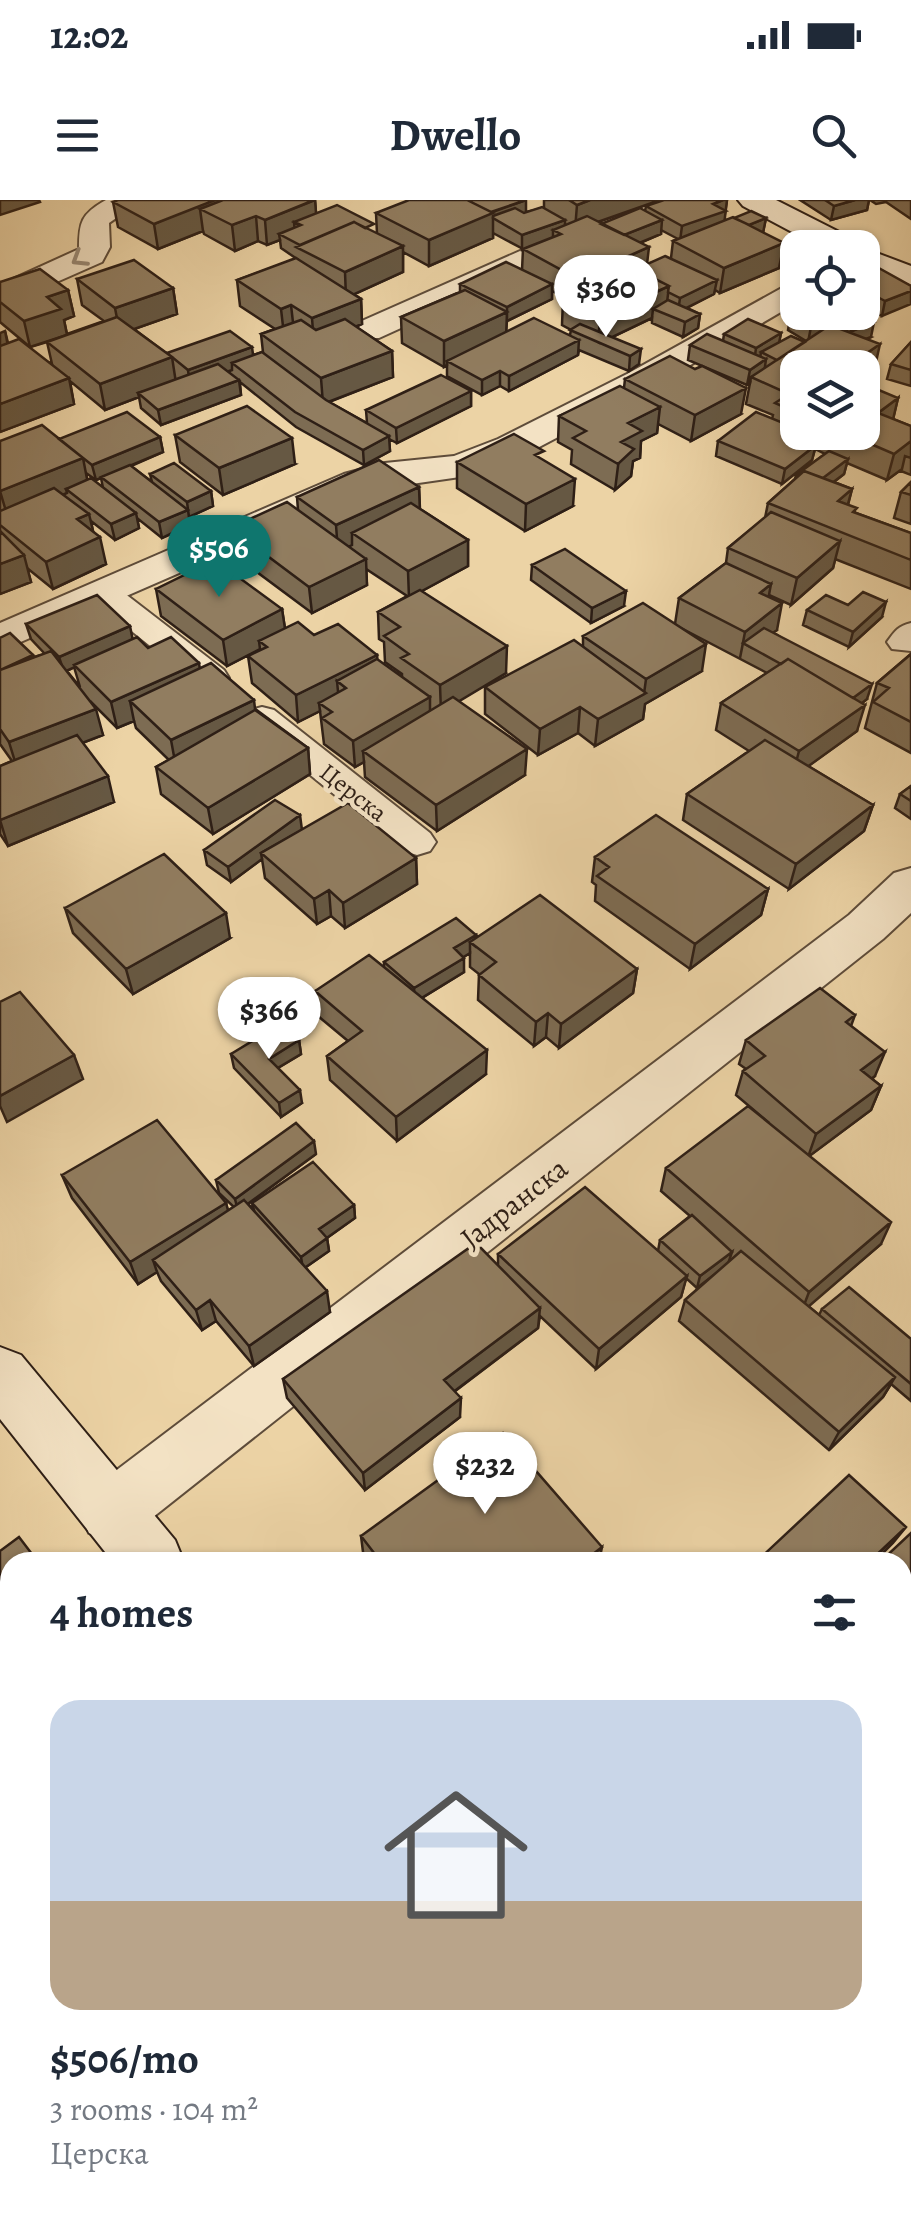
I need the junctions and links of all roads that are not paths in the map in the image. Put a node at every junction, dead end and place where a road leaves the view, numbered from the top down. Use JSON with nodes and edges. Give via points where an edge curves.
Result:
{"nodes":[{"id":1,"x":126,"y":200,"type":"edge"},
{"id":2,"x":684,"y":200,"type":"edge"},
{"id":3,"x":760,"y":201,"type":"edge"},
{"id":4,"x":813,"y":230,"type":"edge"},
{"id":5,"x":880,"y":264,"type":"edge"},
{"id":6,"x":911,"y":278,"type":"edge"},
{"id":7,"x":0,"y":297,"type":"edge"},
{"id":8,"x":780,"y":298,"type":"edge"},
{"id":9,"x":368,"y":330,"type":"edge"},
{"id":10,"x":104,"y":592,"type":"junction"},
{"id":11,"x":0,"y":638,"type":"edge"},
{"id":12,"x":418,"y":842,"type":"dead end"},
{"id":13,"x":911,"y":886,"type":"edge"},
{"id":14,"x":0,"y":1374,"type":"edge"},
{"id":15,"x":111,"y":1512,"type":"junction"},
{"id":16,"x":144,"y":1552,"type":"edge"}],
"edges":[{"from":1,"to":7,"type":"street","one_way":true,"via":[[96,218],[90,254]]},
{"from":2,"to":9,"type":"street","via":[[583,234]]},
{"from":3,"to":4,"type":"street"},
{"from":5,"to":6,"type":"street"},
{"from":8,"to":10,"type":"street","via":[[511,447],[460,466],[357,482]]},
{"from":10,"to":11,"type":"street"},
{"from":10,"to":12,"type":"lane","name":"Церска"},
{"from":13,"to":15,"type":"street","name":"Јадранска"},
{"from":14,"to":15,"type":"street"},
{"from":15,"to":16,"type":"street"}]}
